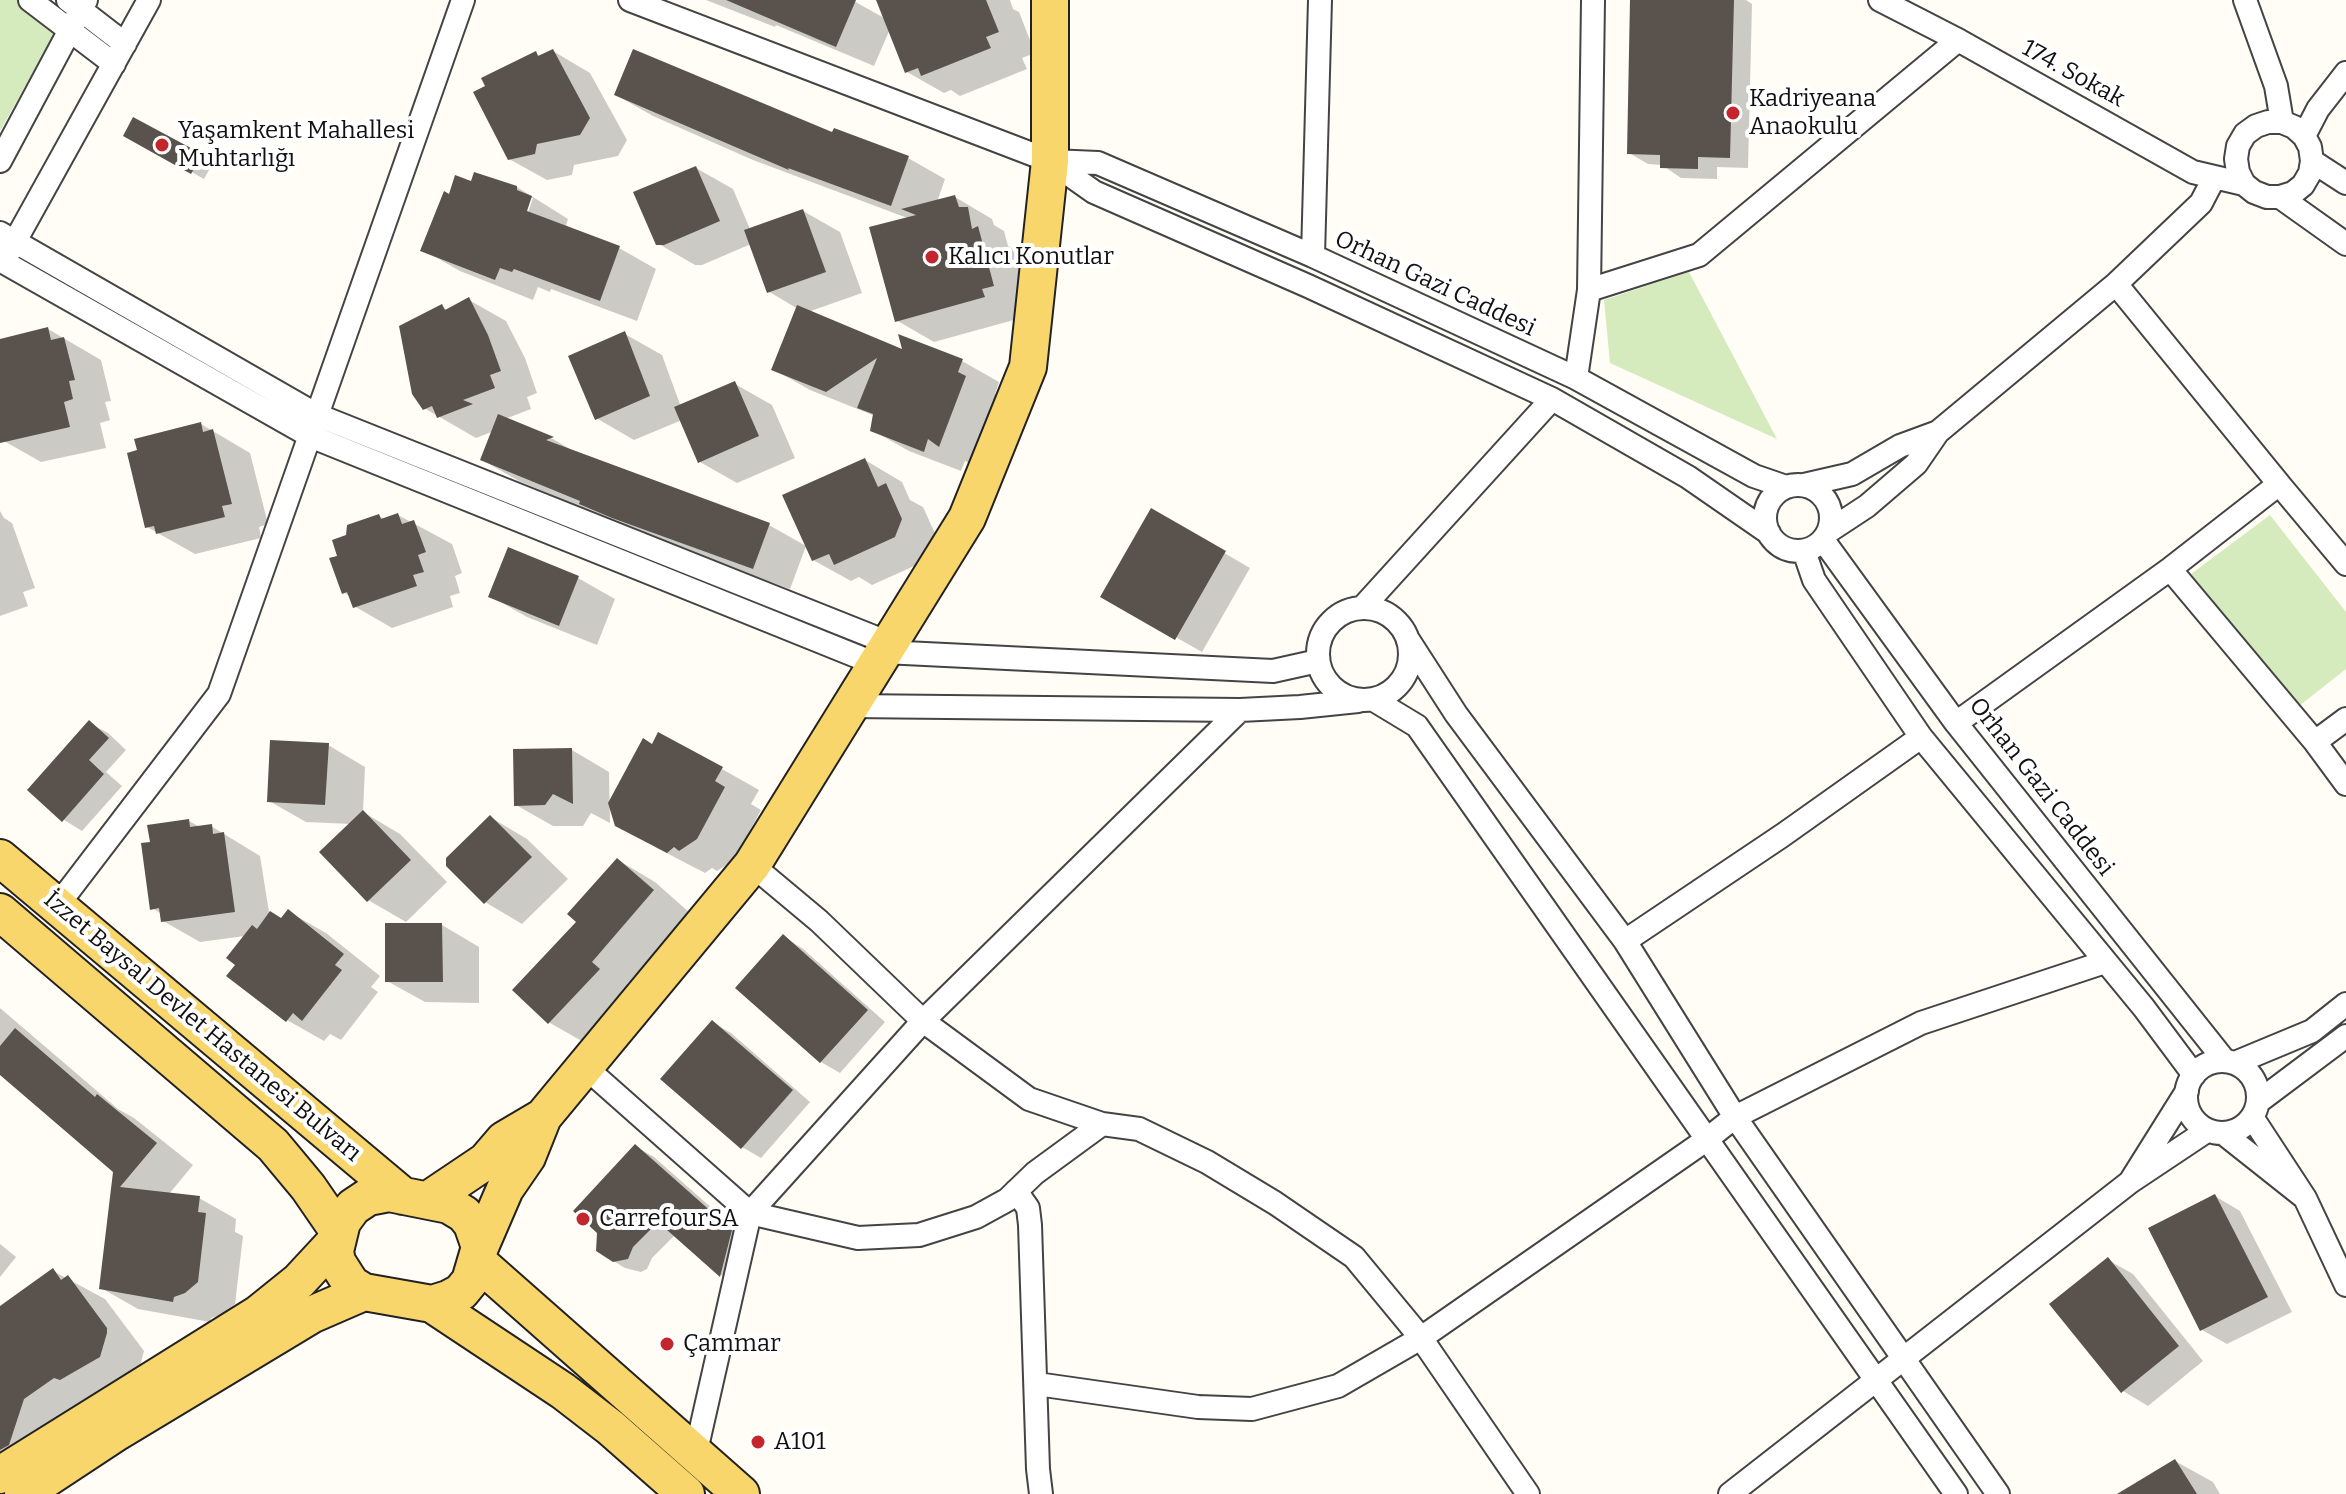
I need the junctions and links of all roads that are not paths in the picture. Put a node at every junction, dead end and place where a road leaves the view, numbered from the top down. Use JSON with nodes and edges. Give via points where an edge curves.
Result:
{"nodes":[{"id":1,"x":30,"y":0,"type":"edge"},
{"id":2,"x":149,"y":0,"type":"edge"},
{"id":3,"x":463,"y":0,"type":"edge"},
{"id":4,"x":630,"y":0,"type":"edge"},
{"id":5,"x":1050,"y":0,"type":"edge"},
{"id":6,"x":1320,"y":0,"type":"edge"},
{"id":7,"x":1593,"y":0,"type":"edge"},
{"id":8,"x":1880,"y":0,"type":"edge"},
{"id":9,"x":2245,"y":0,"type":"edge"},
{"id":10,"x":78,"y":3,"type":"edge"},
{"id":11,"x":70,"y":30,"type":"junction"},
{"id":12,"x":1958,"y":40,"type":"junction"},
{"id":13,"x":125,"y":44,"type":"junction"},
{"id":14,"x":114,"y":64,"type":"junction"},
{"id":15,"x":2346,"y":73,"type":"edge"},
{"id":16,"x":2282,"y":122,"type":"junction"},
{"id":17,"x":2304,"y":136,"type":"junction"},
{"id":18,"x":0,"y":161,"type":"edge"},
{"id":19,"x":1050,"y":161,"type":"junction"},
{"id":20,"x":2312,"y":161,"type":"junction"},
{"id":21,"x":2214,"y":178,"type":"junction"},
{"id":22,"x":2346,"y":183,"type":"edge"},
{"id":23,"x":2244,"y":184,"type":"junction"},
{"id":24,"x":2280,"y":197,"type":"junction"},
{"id":25,"x":8,"y":238,"type":"edge"},
{"id":26,"x":2346,"y":244,"type":"edge"},
{"id":27,"x":1313,"y":256,"type":"junction"},
{"id":28,"x":1,"y":264,"type":"edge"},
{"id":29,"x":2116,"y":284,"type":"junction"},
{"id":30,"x":1589,"y":290,"type":"junction"},
{"id":31,"x":1576,"y":378,"type":"junction"},
{"id":32,"x":1552,"y":399,"type":"junction"},
{"id":33,"x":314,"y":425,"type":"junction"},
{"id":34,"x":1938,"y":432,"type":"junction"},
{"id":35,"x":2279,"y":484,"type":"junction"},
{"id":36,"x":1795,"y":486,"type":"junction"},
{"id":37,"x":1769,"y":533,"type":"junction"},
{"id":38,"x":1819,"y":541,"type":"junction"},
{"id":39,"x":2346,"y":564,"type":"edge"},
{"id":40,"x":2170,"y":569,"type":"junction"},
{"id":41,"x":1362,"y":608,"type":"junction"},
{"id":42,"x":1409,"y":641,"type":"junction"},
{"id":43,"x":883,"y":653,"type":"junction"},
{"id":44,"x":1318,"y":661,"type":"junction"},
{"id":45,"x":1366,"y":700,"type":"junction"},
{"id":46,"x":850,"y":706,"type":"junction"},
{"id":47,"x":1240,"y":710,"type":"junction"},
{"id":48,"x":2346,"y":719,"type":"edge"},
{"id":49,"x":1956,"y":723,"type":"junction"},
{"id":50,"x":1921,"y":737,"type":"junction"},
{"id":51,"x":2315,"y":742,"type":"junction"},
{"id":52,"x":2346,"y":784,"type":"edge"},
{"id":53,"x":0,"y":858,"type":"edge"},
{"id":54,"x":752,"y":865,"type":"junction"},
{"id":55,"x":57,"y":906,"type":"junction"},
{"id":56,"x":0,"y":912,"type":"edge"},
{"id":57,"x":1625,"y":941,"type":"junction"},
{"id":58,"x":2105,"y":962,"type":"junction"},
{"id":59,"x":2346,"y":1004,"type":"edge"},
{"id":60,"x":923,"y":1021,"type":"junction"},
{"id":61,"x":2346,"y":1036,"type":"edge"},
{"id":62,"x":2230,"y":1062,"type":"junction"},
{"id":63,"x":585,"y":1067,"type":"junction"},
{"id":64,"x":2190,"y":1083,"type":"junction"},
{"id":65,"x":2255,"y":1110,"type":"junction"},
{"id":66,"x":543,"y":1117,"type":"junction"},
{"id":67,"x":1735,"y":1117,"type":"junction"},
{"id":68,"x":1102,"y":1124,"type":"junction"},
{"id":69,"x":2215,"y":1131,"type":"junction"},
{"id":70,"x":1706,"y":1140,"type":"junction"},
{"id":71,"x":2130,"y":1182,"type":"junction"},
{"id":72,"x":1016,"y":1191,"type":"junction"},
{"id":73,"x":416,"y":1198,"type":"junction"},
{"id":74,"x":2305,"y":1198,"type":"junction"},
{"id":75,"x":750,"y":1213,"type":"junction"},
{"id":76,"x":338,"y":1236,"type":"junction"},
{"id":77,"x":479,"y":1254,"type":"junction"},
{"id":78,"x":2344,"y":1274,"type":"edge"},
{"id":79,"x":364,"y":1292,"type":"junction"},
{"id":80,"x":432,"y":1304,"type":"junction"},
{"id":81,"x":1421,"y":1338,"type":"junction"},
{"id":82,"x":1906,"y":1358,"type":"junction"},
{"id":83,"x":1878,"y":1381,"type":"junction"},
{"id":84,"x":1037,"y":1384,"type":"junction"},
{"id":85,"x":696,"y":1451,"type":"junction"},
{"id":86,"x":0,"y":1475,"type":"edge"},
{"id":87,"x":23,"y":1494,"type":"edge"},
{"id":88,"x":686,"y":1494,"type":"edge"},
{"id":89,"x":741,"y":1494,"type":"edge"},
{"id":90,"x":1041,"y":1494,"type":"edge"},
{"id":91,"x":1528,"y":1494,"type":"edge"},
{"id":92,"x":1730,"y":1494,"type":"edge"},
{"id":93,"x":1956,"y":1494,"type":"edge"},
{"id":94,"x":1998,"y":1494,"type":"edge"}],
"edges":[{"from":1,"to":11,"type":"street"},
{"from":2,"to":13,"type":"street"},
{"from":3,"to":33,"type":"street"},
{"from":4,"to":19,"type":"street"},
{"from":5,"to":19,"type":"main road"},
{"from":6,"to":27,"type":"street"},
{"from":7,"to":30,"type":"street"},
{"from":8,"to":12,"type":"street","name":"174. Sokak"},
{"from":9,"to":16,"type":"street","via":[[2276,86]]},
{"from":10,"to":11,"type":"street"},
{"from":10,"to":13,"type":"street"},
{"from":11,"to":14,"type":"street"},
{"from":11,"to":18,"type":"street"},
{"from":12,"to":21,"type":"street","name":"174. Sokak","via":[[2193,172]]},
{"from":12,"to":30,"type":"street","via":[[1699,255]]},
{"from":13,"to":14,"type":"street"},
{"from":14,"to":25,"type":"street"},
{"from":15,"to":17,"type":"street"},
{"from":16,"to":17,"type":"street"},
{"from":16,"to":23,"type":"street","via":[[2268,122],[2245,134],[2236,159]]},
{"from":17,"to":20,"type":"street"},
{"from":19,"to":27,"type":"street","name":"Orhan Gazi Caddesi","via":[[1098,163]]},
{"from":19,"to":32,"type":"street","via":[[1094,192]]},
{"from":19,"to":43,"type":"main road","via":[[1028,367],[967,518]]},
{"from":20,"to":22,"type":"street"},
{"from":20,"to":24,"type":"street","via":[[2303,185]]},
{"from":21,"to":23,"type":"street","name":"174. Sokak"},
{"from":21,"to":29,"type":"street","via":[[2201,203]]},
{"from":23,"to":24,"type":"street","via":[[2267,197]]},
{"from":24,"to":26,"type":"street"},
{"from":25,"to":28,"type":"street"},
{"from":25,"to":33,"type":"street"},
{"from":27,"to":31,"type":"street","name":"Orhan Gazi Caddesi"},
{"from":28,"to":33,"type":"street"},
{"from":29,"to":34,"type":"street"},
{"from":29,"to":35,"type":"street"},
{"from":30,"to":31,"type":"street"},
{"from":31,"to":36,"type":"street","name":"Orhan Gazi Caddesi","via":[[1754,476]]},
{"from":32,"to":37,"type":"street","via":[[1688,477]]},
{"from":32,"to":41,"type":"street"},
{"from":33,"to":43,"type":"street"},
{"from":33,"to":55,"type":"street","via":[[219,694]]},
{"from":34,"to":36,"type":"street","via":[[1900,446],[1852,474]]},
{"from":34,"to":38,"type":"street","via":[[1916,464]]},
{"from":35,"to":39,"type":"street"},
{"from":35,"to":40,"type":"street"},
{"from":36,"to":37,"type":"street","via":[[1770,501]]},
{"from":36,"to":38,"type":"street","via":[[1821,493],[1827,502],[1831,521]]},
{"from":37,"to":38,"type":"street","via":[[1784,548]]},
{"from":38,"to":49,"type":"street","name":"Orhan Gazi Caddesi"},
{"from":38,"to":50,"type":"street","via":[[1814,580]]},
{"from":40,"to":49,"type":"street"},
{"from":40,"to":51,"type":"street"},
{"from":41,"to":42,"type":"street","via":[[1391,616]]},
{"from":41,"to":44,"type":"street","via":[[1346,611],[1323,631]]},
{"from":42,"to":45,"type":"street","via":[[1411,657],[1399,685],[1388,695]]},
{"from":42,"to":57,"type":"street","via":[[1456,714]]},
{"from":43,"to":44,"type":"street","via":[[1273,671]]},
{"from":43,"to":46,"type":"main road"},
{"from":44,"to":45,"type":"street","via":[[1331,688]]},
{"from":45,"to":47,"type":"street"},
{"from":45,"to":70,"type":"street","via":[[1417,726]]},
{"from":46,"to":47,"type":"street"},
{"from":46,"to":54,"type":"main road"},
{"from":47,"to":60,"type":"street"},
{"from":48,"to":51,"type":"street"},
{"from":49,"to":62,"type":"street","name":"Orhan Gazi Caddesi"},
{"from":50,"to":57,"type":"street"},
{"from":50,"to":58,"type":"street"},
{"from":51,"to":52,"type":"street"},
{"from":53,"to":55,"type":"main road","name":"İzzet Baysal Devlet Hastanesi Bulvarı"},
{"from":54,"to":60,"type":"street"},
{"from":54,"to":63,"type":"main road"},
{"from":55,"to":73,"type":"main road","name":"İzzet Baysal Devlet Hastanesi Bulvarı"},
{"from":56,"to":76,"type":"main road","name":"İzzet Baysal Devlet Hastanesi Bulvarı","via":[[273,1145],[308,1187]]},
{"from":57,"to":67,"type":"street"},
{"from":58,"to":64,"type":"street"},
{"from":58,"to":67,"type":"street","via":[[1921,1023]]},
{"from":59,"to":62,"type":"street","via":[[2287,1044]]},
{"from":60,"to":68,"type":"street","via":[[1029,1099]]},
{"from":60,"to":75,"type":"street"},
{"from":61,"to":65,"type":"street"},
{"from":62,"to":64,"type":"street","via":[[2202,1067]]},
{"from":62,"to":65,"type":"street","via":[[2254,1078]]},
{"from":63,"to":66,"type":"main road"},
{"from":63,"to":75,"type":"street"},
{"from":64,"to":69,"type":"street","via":[[2187,1105],[2192,1117]]},
{"from":64,"to":71,"type":"street"},
{"from":65,"to":69,"type":"street","via":[[2240,1129]]},
{"from":65,"to":74,"type":"street"},
{"from":66,"to":73,"type":"main road","via":[[504,1140],[486,1161]]},
{"from":66,"to":77,"type":"main road"},
{"from":67,"to":70,"type":"street"},
{"from":67,"to":82,"type":"street"},
{"from":68,"to":72,"type":"street"},
{"from":68,"to":81,"type":"street","via":[[1139,1129],[1207,1162],[1320,1232],[1354,1257]]},
{"from":69,"to":71,"type":"street"},
{"from":69,"to":74,"type":"street"},
{"from":70,"to":81,"type":"street"},
{"from":70,"to":83,"type":"street"},
{"from":71,"to":82,"type":"street"},
{"from":72,"to":75,"type":"street","via":[[976,1217],[919,1235],[858,1238]]},
{"from":72,"to":84,"type":"street","via":[[1028,1208],[1030,1225]]},
{"from":73,"to":76,"type":"main road","name":"İzzet Baysal Devlet Hastanesi Bulvarı","via":[[389,1193],[368,1197],[353,1207]]},
{"from":73,"to":77,"type":"main road","name":"İzzet Baysal Devlet Hastanesi Bulvarı","via":[[464,1214],[478,1234]]},
{"from":74,"to":78,"type":"street"},
{"from":75,"to":85,"type":"street"},
{"from":76,"to":79,"type":"main road","name":"İzzet Baysal Devlet Hastanesi Bulvarı","via":[[337,1262],[351,1284]]},
{"from":76,"to":86,"type":"main road","via":[[299,1281],[258,1314]]},
{"from":77,"to":80,"type":"main road","via":[[461,1292]]},
{"from":77,"to":85,"type":"main road","name":"İzzet Baysal Devlet Hastanesi Bulvarı"},
{"from":79,"to":80,"type":"main road"},
{"from":79,"to":87,"type":"main road","via":[[311,1315]]},
{"from":80,"to":88,"type":"main road","via":[[563,1391]]},
{"from":81,"to":84,"type":"street","via":[[1338,1386],[1252,1409],[1198,1407]]},
{"from":81,"to":91,"type":"street"},
{"from":82,"to":83,"type":"street"},
{"from":82,"to":94,"type":"street"},
{"from":83,"to":92,"type":"street"},
{"from":83,"to":93,"type":"street"},
{"from":84,"to":90,"type":"street"},
{"from":85,"to":89,"type":"main road","name":"İzzet Baysal Devlet Hastanesi Bulvarı"}]}
